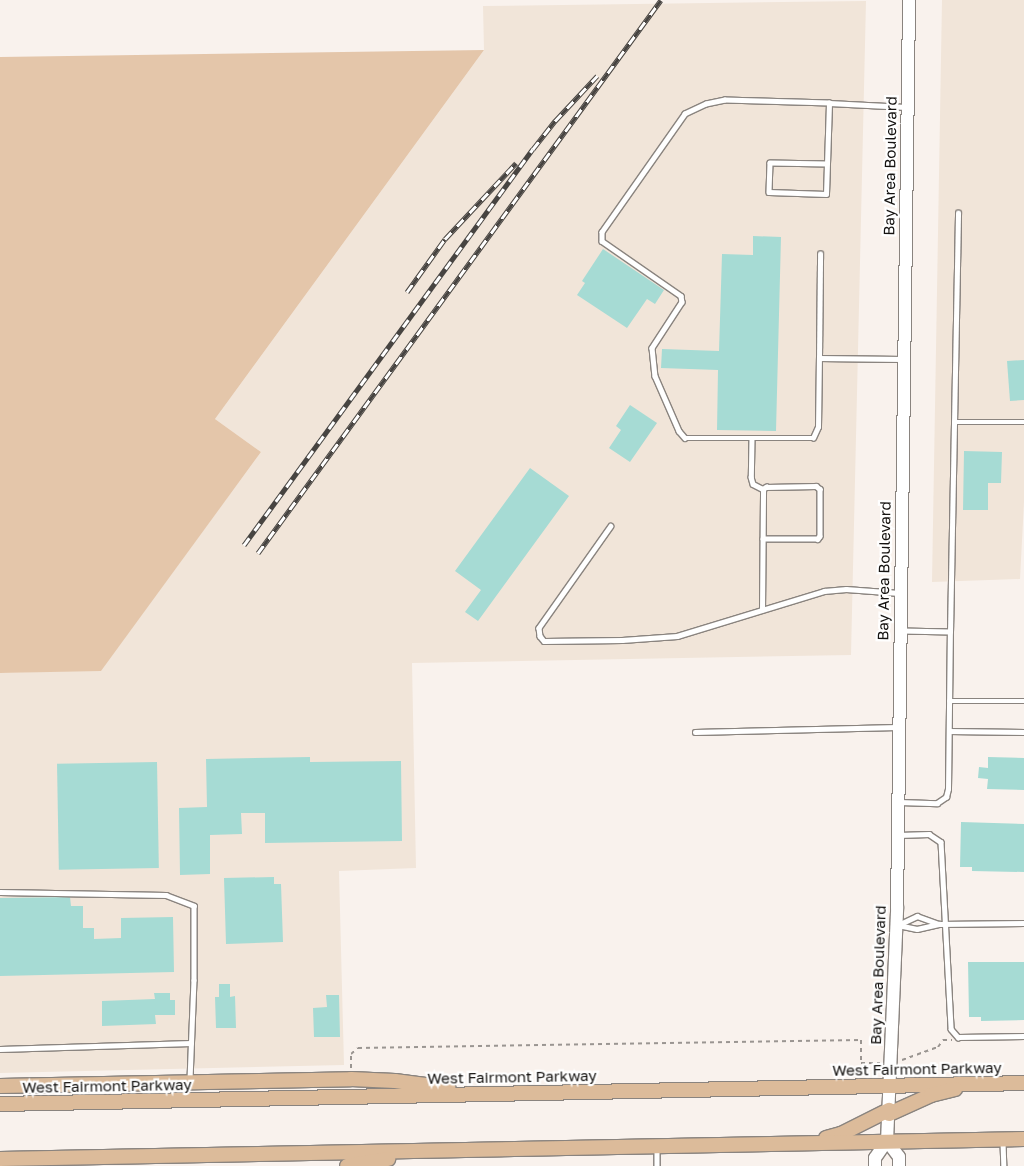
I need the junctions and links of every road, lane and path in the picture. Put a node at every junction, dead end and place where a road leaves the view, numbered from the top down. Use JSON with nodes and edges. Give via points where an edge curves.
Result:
{"nodes":[{"id":1,"x":909,"y":0,"type":"edge"},
{"id":2,"x":829,"y":103,"type":"junction"},
{"id":3,"x":907,"y":107,"type":"junction"},
{"id":4,"x":827,"y":164,"type":"junction"},
{"id":5,"x":958,"y":213,"type":"dead end"},
{"id":6,"x":820,"y":254,"type":"dead end"},
{"id":7,"x":819,"y":358,"type":"junction"},
{"id":8,"x":903,"y":359,"type":"junction"},
{"id":9,"x":954,"y":422,"type":"junction"},
{"id":10,"x":1024,"y":422,"type":"edge"},
{"id":11,"x":752,"y":438,"type":"junction"},
{"id":12,"x":763,"y":489,"type":"junction"},
{"id":13,"x":611,"y":526,"type":"dead end"},
{"id":14,"x":763,"y":539,"type":"junction"},
{"id":15,"x":900,"y":594,"type":"junction"},
{"id":16,"x":762,"y":610,"type":"junction"},
{"id":17,"x":900,"y":631,"type":"junction"},
{"id":18,"x":950,"y":632,"type":"junction"},
{"id":19,"x":949,"y":701,"type":"junction"},
{"id":20,"x":1024,"y":701,"type":"edge"},
{"id":21,"x":898,"y":727,"type":"junction"},
{"id":22,"x":949,"y":731,"type":"junction"},
{"id":23,"x":695,"y":732,"type":"dead end"},
{"id":24,"x":1024,"y":732,"type":"edge"},
{"id":25,"x":898,"y":802,"type":"junction"},
{"id":26,"x":898,"y":835,"type":"junction"},
{"id":27,"x":0,"y":892,"type":"edge"},
{"id":28,"x":1024,"y":923,"type":"edge"},
{"id":29,"x":939,"y":924,"type":"junction"},
{"id":30,"x":945,"y":924,"type":"junction"},
{"id":31,"x":897,"y":925,"type":"junction"},
{"id":32,"x":1024,"y":1036,"type":"edge"},
{"id":33,"x":952,"y":1040,"type":"dead end"},
{"id":34,"x":191,"y":1043,"type":"junction"},
{"id":35,"x":0,"y":1049,"type":"edge"},
{"id":36,"x":891,"y":1063,"type":"junction"},
{"id":37,"x":351,"y":1080,"type":"junction"},
{"id":38,"x":190,"y":1082,"type":"junction"},
{"id":39,"x":980,"y":1083,"type":"junction"},
{"id":40,"x":1024,"y":1084,"type":"edge"},
{"id":41,"x":890,"y":1085,"type":"junction"},
{"id":42,"x":0,"y":1086,"type":"edge"},
{"id":43,"x":504,"y":1094,"type":"junction"},
{"id":44,"x":0,"y":1104,"type":"edge"},
{"id":45,"x":889,"y":1112,"type":"junction"},
{"id":46,"x":1003,"y":1139,"type":"junction"},
{"id":47,"x":1024,"y":1139,"type":"edge"},
{"id":48,"x":888,"y":1142,"type":"junction"},
{"id":49,"x":808,"y":1143,"type":"junction"},
{"id":50,"x":657,"y":1146,"type":"junction"},
{"id":51,"x":435,"y":1151,"type":"junction"},
{"id":52,"x":0,"y":1159,"type":"edge"},
{"id":53,"x":347,"y":1166,"type":"edge"},
{"id":54,"x":658,"y":1166,"type":"edge"},
{"id":55,"x":875,"y":1166,"type":"edge"},
{"id":56,"x":899,"y":1166,"type":"edge"},
{"id":57,"x":1004,"y":1166,"type":"edge"}],
"edges":[{"from":1,"to":3,"type":"main road","name":"Bay Area Boulevard"},
{"from":2,"to":3,"type":"lane"},
{"from":2,"to":4,"type":"lane"},
{"from":2,"to":11,"type":"lane","via":[[725,100],[706,104],[685,114],[602,232],[602,241],[681,296],[682,302],[652,348],[655,376],[679,431],[685,438]]},
{"from":3,"to":8,"type":"main road","name":"Bay Area Boulevard"},
{"from":4,"to":4,"type":"lane","via":[[826,194],[769,192],[770,164]]},
{"from":5,"to":9,"type":"lane"},
{"from":6,"to":7,"type":"lane"},
{"from":7,"to":8,"type":"lane"},
{"from":7,"to":11,"type":"lane","via":[[818,427],[813,438]]},
{"from":8,"to":15,"type":"main road","name":"Bay Area Boulevard"},
{"from":9,"to":10,"type":"lane"},
{"from":9,"to":18,"type":"lane"},
{"from":11,"to":12,"type":"lane","via":[[751,477],[753,484]]},
{"from":12,"to":14,"type":"lane"},
{"from":12,"to":14,"type":"lane","via":[[816,486],[820,489],[818,539]]},
{"from":13,"to":16,"type":"lane","via":[[539,628],[544,641],[677,636]]},
{"from":14,"to":16,"type":"lane"},
{"from":15,"to":16,"type":"lane","via":[[846,589],[824,591]]},
{"from":15,"to":17,"type":"main road","name":"Bay Area Boulevard"},
{"from":17,"to":18,"type":"lane"},
{"from":17,"to":21,"type":"main road","name":"Bay Area Boulevard"},
{"from":18,"to":19,"type":"lane"},
{"from":19,"to":20,"type":"lane"},
{"from":19,"to":22,"type":"lane"},
{"from":21,"to":23,"type":"lane"},
{"from":21,"to":25,"type":"main road","name":"Bay Area Boulevard"},
{"from":22,"to":24,"type":"lane"},
{"from":22,"to":25,"type":"lane","via":[[946,796],[942,801],[931,804]]},
{"from":25,"to":26,"type":"main road","name":"Bay Area Boulevard"},
{"from":26,"to":30,"type":"lane","via":[[929,834],[941,842]]},
{"from":26,"to":31,"type":"main road","name":"Bay Area Boulevard"},
{"from":27,"to":34,"type":"lane","via":[[166,895],[194,906]]},
{"from":28,"to":30,"type":"lane"},
{"from":29,"to":30,"type":"lane"},
{"from":29,"to":31,"type":"lane","via":[[917,929]]},
{"from":29,"to":31,"type":"lane","via":[[917,916]]},
{"from":30,"to":32,"type":"lane","via":[[951,1029],[958,1037]]},
{"from":31,"to":36,"type":"main road","name":"Bay Area Boulevard"},
{"from":33,"to":36,"type":"path","via":[[943,1040],[938,1047],[918,1056]]},
{"from":34,"to":35,"type":"lane"},
{"from":34,"to":38,"type":"lane"},
{"from":36,"to":37,"type":"path","via":[[861,1063],[861,1040],[358,1048],[352,1054]]},
{"from":36,"to":41,"type":"main road","name":"Bay Area Boulevard"},
{"from":37,"to":38,"type":"main road"},
{"from":37,"to":43,"type":"main road","via":[[395,1081]]},
{"from":38,"to":42,"type":"main road"},
{"from":39,"to":40,"type":"main road","name":"West Fairmont Parkway"},
{"from":39,"to":41,"type":"main road","name":"West Fairmont Parkway"},
{"from":39,"to":45,"type":"main road"},
{"from":41,"to":43,"type":"main road","name":"West Fairmont Parkway"},
{"from":41,"to":45,"type":"main road","name":"Bay Area Boulevard"},
{"from":43,"to":44,"type":"main road","name":"West Fairmont Parkway"},
{"from":45,"to":48,"type":"main road","name":"Bay Area Boulevard"},
{"from":45,"to":49,"type":"main road","via":[[841,1134]]},
{"from":46,"to":47,"type":"main road"},
{"from":46,"to":48,"type":"main road"},
{"from":46,"to":57,"type":"lane"},
{"from":48,"to":49,"type":"main road"},
{"from":48,"to":55,"type":"main road","via":[[875,1158]]},
{"from":48,"to":56,"type":"main road","via":[[900,1157]]},
{"from":49,"to":50,"type":"main road"},
{"from":50,"to":51,"type":"main road"},
{"from":50,"to":54,"type":"lane"},
{"from":51,"to":52,"type":"main road"},
{"from":51,"to":53,"type":"main road"}]}
